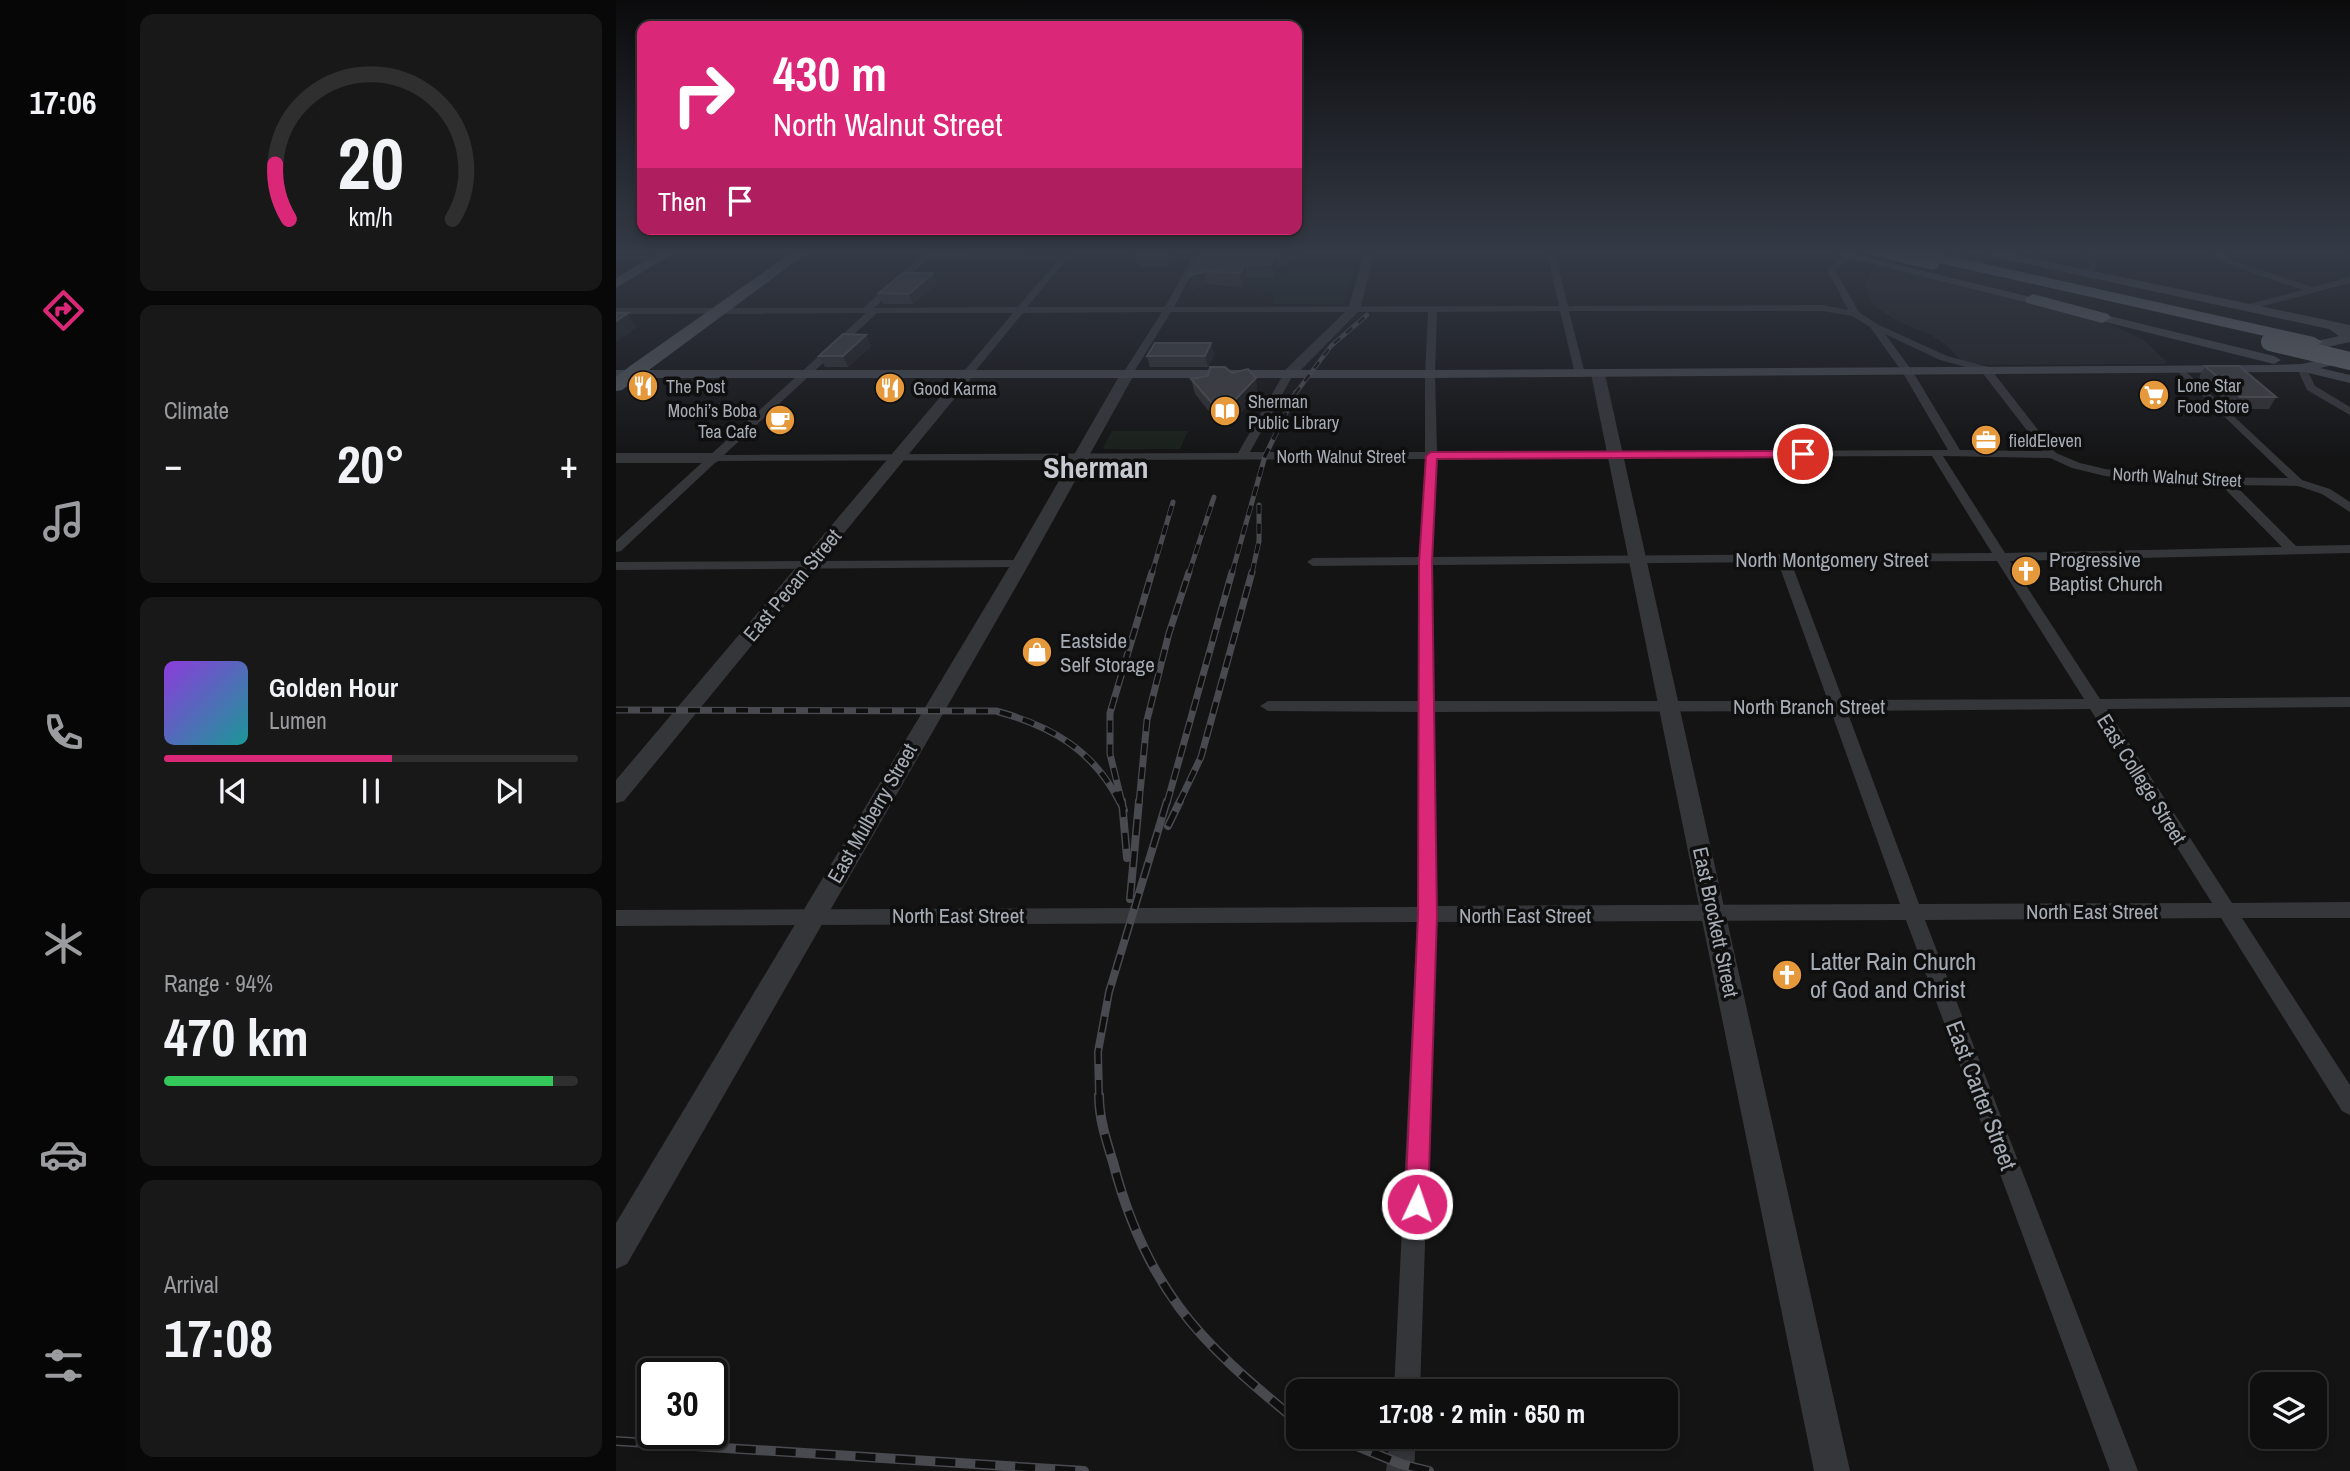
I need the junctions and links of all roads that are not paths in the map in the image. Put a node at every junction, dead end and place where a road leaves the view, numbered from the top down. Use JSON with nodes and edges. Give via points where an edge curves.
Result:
{"nodes":[{"id":1,"x":703,"y":322,"type":"edge"},
{"id":2,"x":858,"y":322,"type":"edge"},
{"id":3,"x":1011,"y":322,"type":"edge"},
{"id":4,"x":1161,"y":322,"type":"edge"},
{"id":5,"x":1342,"y":322,"type":"edge"},
{"id":6,"x":1432,"y":322,"type":"edge"},
{"id":7,"x":1568,"y":322,"type":"edge"},
{"id":8,"x":1868,"y":322,"type":"edge"},
{"id":9,"x":2110,"y":322,"type":"edge"},
{"id":10,"x":2117,"y":322,"type":"edge"},
{"id":11,"x":2181,"y":322,"type":"edge"},
{"id":12,"x":2227,"y":322,"type":"edge"},
{"id":13,"x":2316,"y":322,"type":"edge"},
{"id":14,"x":1873,"y":325,"type":"junction"},
{"id":15,"x":2331,"y":325,"type":"junction"},
{"id":16,"x":2350,"y":329,"type":"edge"},
{"id":17,"x":2315,"y":340,"type":"junction"},
{"id":18,"x":2350,"y":345,"type":"edge"},
{"id":19,"x":2350,"y":351,"type":"edge"},
{"id":20,"x":2246,"y":354,"type":"junction"},
{"id":21,"x":2350,"y":359,"type":"edge"},
{"id":22,"x":2302,"y":368,"type":"junction"},
{"id":23,"x":2180,"y":369,"type":"junction"},
{"id":24,"x":1986,"y":371,"type":"junction"},
{"id":25,"x":2012,"y":371,"type":"junction"},
{"id":26,"x":1908,"y":372,"type":"junction"},
{"id":27,"x":968,"y":373,"type":"junction"},
{"id":28,"x":1128,"y":373,"type":"junction"},
{"id":29,"x":623,"y":374,"type":"edge"},
{"id":30,"x":803,"y":374,"type":"junction"},
{"id":31,"x":1288,"y":374,"type":"junction"},
{"id":32,"x":1430,"y":374,"type":"junction"},
{"id":33,"x":1589,"y":374,"type":"junction"},
{"id":34,"x":2350,"y":379,"type":"edge"},
{"id":35,"x":616,"y":386,"type":"edge"},
{"id":36,"x":2350,"y":412,"type":"edge"},
{"id":37,"x":1936,"y":453,"type":"junction"},
{"id":38,"x":1956,"y":453,"type":"junction"},
{"id":39,"x":2052,"y":455,"type":"junction"},
{"id":40,"x":1242,"y":456,"type":"junction"},
{"id":41,"x":1431,"y":456,"type":"junction"},
{"id":42,"x":1617,"y":456,"type":"junction"},
{"id":43,"x":1081,"y":457,"type":"junction"},
{"id":44,"x":616,"y":458,"type":"edge"},
{"id":45,"x":715,"y":458,"type":"junction"},
{"id":46,"x":896,"y":459,"type":"junction"},
{"id":47,"x":2223,"y":480,"type":"junction"},
{"id":48,"x":2298,"y":482,"type":"junction"},
{"id":49,"x":2350,"y":508,"type":"edge"},
{"id":50,"x":616,"y":548,"type":"edge"},
{"id":51,"x":2291,"y":549,"type":"junction"},
{"id":52,"x":2350,"y":549,"type":"edge"},
{"id":53,"x":2001,"y":557,"type":"junction"},
{"id":54,"x":1638,"y":560,"type":"junction"},
{"id":55,"x":1784,"y":560,"type":"junction"},
{"id":56,"x":1313,"y":562,"type":"dead end"},
{"id":57,"x":1426,"y":562,"type":"junction"},
{"id":58,"x":811,"y":564,"type":"junction"},
{"id":59,"x":1020,"y":564,"type":"junction"},
{"id":60,"x":616,"y":566,"type":"edge"},
{"id":61,"x":2350,"y":702,"type":"edge"},
{"id":62,"x":1425,"y":705,"type":"junction"},
{"id":63,"x":1838,"y":705,"type":"junction"},
{"id":64,"x":2095,"y":705,"type":"junction"},
{"id":65,"x":1268,"y":706,"type":"dead end"},
{"id":66,"x":1669,"y":707,"type":"junction"},
{"id":67,"x":616,"y":795,"type":"edge"},
{"id":68,"x":2350,"y":910,"type":"edge"},
{"id":69,"x":1912,"y":911,"type":"junction"},
{"id":70,"x":2225,"y":911,"type":"junction"},
{"id":71,"x":1714,"y":914,"type":"junction"},
{"id":72,"x":1427,"y":915,"type":"junction"},
{"id":73,"x":813,"y":916,"type":"junction"},
{"id":74,"x":616,"y":918,"type":"edge"},
{"id":75,"x":2350,"y":1104,"type":"edge"},
{"id":76,"x":616,"y":1253,"type":"edge"},
{"id":77,"x":1408,"y":1379,"type":"edge"},
{"id":78,"x":1402,"y":1449,"type":"edge"},
{"id":79,"x":1400,"y":1471,"type":"edge"},
{"id":80,"x":1832,"y":1471,"type":"edge"},
{"id":81,"x":2124,"y":1471,"type":"edge"}],
"edges":[{"from":1,"to":29,"type":"main road"},
{"from":2,"to":30,"type":"street"},
{"from":3,"to":27,"type":"street"},
{"from":4,"to":28,"type":"street"},
{"from":5,"to":31,"type":"street"},
{"from":6,"to":32,"type":"street"},
{"from":7,"to":33,"type":"street"},
{"from":8,"to":14,"type":"street"},
{"from":9,"to":23,"type":"main road","via":[[2138,335]]},
{"from":10,"to":20,"type":"main road"},
{"from":11,"to":21,"type":"highway","bridge":true},
{"from":12,"to":17,"type":"highway"},
{"from":13,"to":15,"type":"main road"},
{"from":14,"to":25,"type":"street","via":[[1956,364]]},
{"from":14,"to":26,"type":"street"},
{"from":15,"to":16,"type":"main road"},
{"from":15,"to":20,"type":"main road","via":[[2346,339],[2282,353]]},
{"from":17,"to":18,"type":"highway"},
{"from":17,"to":19,"type":"highway"},
{"from":20,"to":22,"type":"main road"},
{"from":21,"to":22,"type":"main road"},
{"from":22,"to":23,"type":"main road"},
{"from":22,"to":34,"type":"main road"},
{"from":22,"to":36,"type":"street","via":[[2311,388]]},
{"from":23,"to":25,"type":"main road"},
{"from":23,"to":48,"type":"street"},
{"from":24,"to":25,"type":"main road"},
{"from":24,"to":26,"type":"main road"},
{"from":24,"to":39,"type":"street"},
{"from":26,"to":33,"type":"main road"},
{"from":26,"to":38,"type":"street"},
{"from":27,"to":28,"type":"main road"},
{"from":27,"to":30,"type":"main road"},
{"from":27,"to":46,"type":"street","name":"East Pecan Street"},
{"from":28,"to":31,"type":"main road"},
{"from":28,"to":43,"type":"street","name":"East Mulberry Street"},
{"from":29,"to":30,"type":"main road"},
{"from":29,"to":35,"type":"main road"},
{"from":30,"to":45,"type":"street"},
{"from":31,"to":32,"type":"main road"},
{"from":31,"to":40,"type":"street"},
{"from":32,"to":33,"type":"main road"},
{"from":32,"to":41,"type":"street"},
{"from":33,"to":42,"type":"street","name":"East Brockett Street"},
{"from":37,"to":38,"type":"street","name":"North Walnut Street"},
{"from":37,"to":42,"type":"street","name":"North Walnut Street"},
{"from":37,"to":53,"type":"street","name":"East College Street"},
{"from":38,"to":39,"type":"street","name":"North Walnut Street"},
{"from":39,"to":47,"type":"street","name":"North Walnut Street","via":[[2065,463],[2115,475]]},
{"from":40,"to":41,"type":"street","name":"North Walnut Street"},
{"from":40,"to":43,"type":"street","name":"North Walnut Street"},
{"from":41,"to":42,"type":"street","name":"North Walnut Street"},
{"from":41,"to":57,"type":"street"},
{"from":42,"to":54,"type":"street","name":"East Brockett Street"},
{"from":43,"to":46,"type":"street","name":"North Walnut Street"},
{"from":43,"to":59,"type":"street","name":"East Mulberry Street"},
{"from":44,"to":45,"type":"street"},
{"from":45,"to":46,"type":"street","name":"North Walnut Street"},
{"from":45,"to":50,"type":"street"},
{"from":46,"to":58,"type":"street","name":"East Pecan Street"},
{"from":47,"to":48,"type":"street","name":"North Walnut Street"},
{"from":47,"to":51,"type":"street"},
{"from":48,"to":49,"type":"street","via":[[2319,487]]},
{"from":51,"to":52,"type":"street","name":"North Montgomery Street"},
{"from":51,"to":53,"type":"street","name":"North Montgomery Street"},
{"from":53,"to":55,"type":"street","name":"North Montgomery Street"},
{"from":53,"to":64,"type":"street","name":"East College Street"},
{"from":54,"to":55,"type":"street","name":"North Montgomery Street"},
{"from":54,"to":57,"type":"street","name":"North Montgomery Street"},
{"from":54,"to":66,"type":"street","name":"East Brockett Street"},
{"from":55,"to":63,"type":"street","name":"East Carter Street"},
{"from":56,"to":57,"type":"street","name":"North Montgomery Street"},
{"from":57,"to":62,"type":"street"},
{"from":58,"to":59,"type":"street"},
{"from":58,"to":60,"type":"street"},
{"from":58,"to":67,"type":"street","name":"East Pecan Street"},
{"from":59,"to":73,"type":"street","name":"East Mulberry Street"},
{"from":61,"to":64,"type":"street","name":"North Branch Street"},
{"from":62,"to":65,"type":"street","name":"North Branch Street"},
{"from":62,"to":66,"type":"street","name":"North Branch Street"},
{"from":62,"to":72,"type":"street"},
{"from":63,"to":64,"type":"street","name":"North Branch Street"},
{"from":63,"to":66,"type":"street","name":"North Branch Street"},
{"from":63,"to":69,"type":"street","name":"East Carter Street"},
{"from":64,"to":70,"type":"street","name":"East College Street"},
{"from":66,"to":71,"type":"street","name":"East Brockett Street"},
{"from":68,"to":70,"type":"street","name":"North East Street"},
{"from":69,"to":70,"type":"street","name":"North East Street"},
{"from":69,"to":71,"type":"street","name":"North East Street"},
{"from":69,"to":81,"type":"street","name":"East Carter Street"},
{"from":70,"to":75,"type":"street","name":"East College Street"},
{"from":71,"to":72,"type":"street","name":"North East Street"},
{"from":71,"to":80,"type":"street","name":"East Brockett Street"},
{"from":72,"to":73,"type":"street","name":"North East Street"},
{"from":72,"to":77,"type":"street"},
{"from":73,"to":74,"type":"street","name":"North East Street"},
{"from":73,"to":76,"type":"street","name":"East Mulberry Street"},
{"from":78,"to":79,"type":"street"}]}
